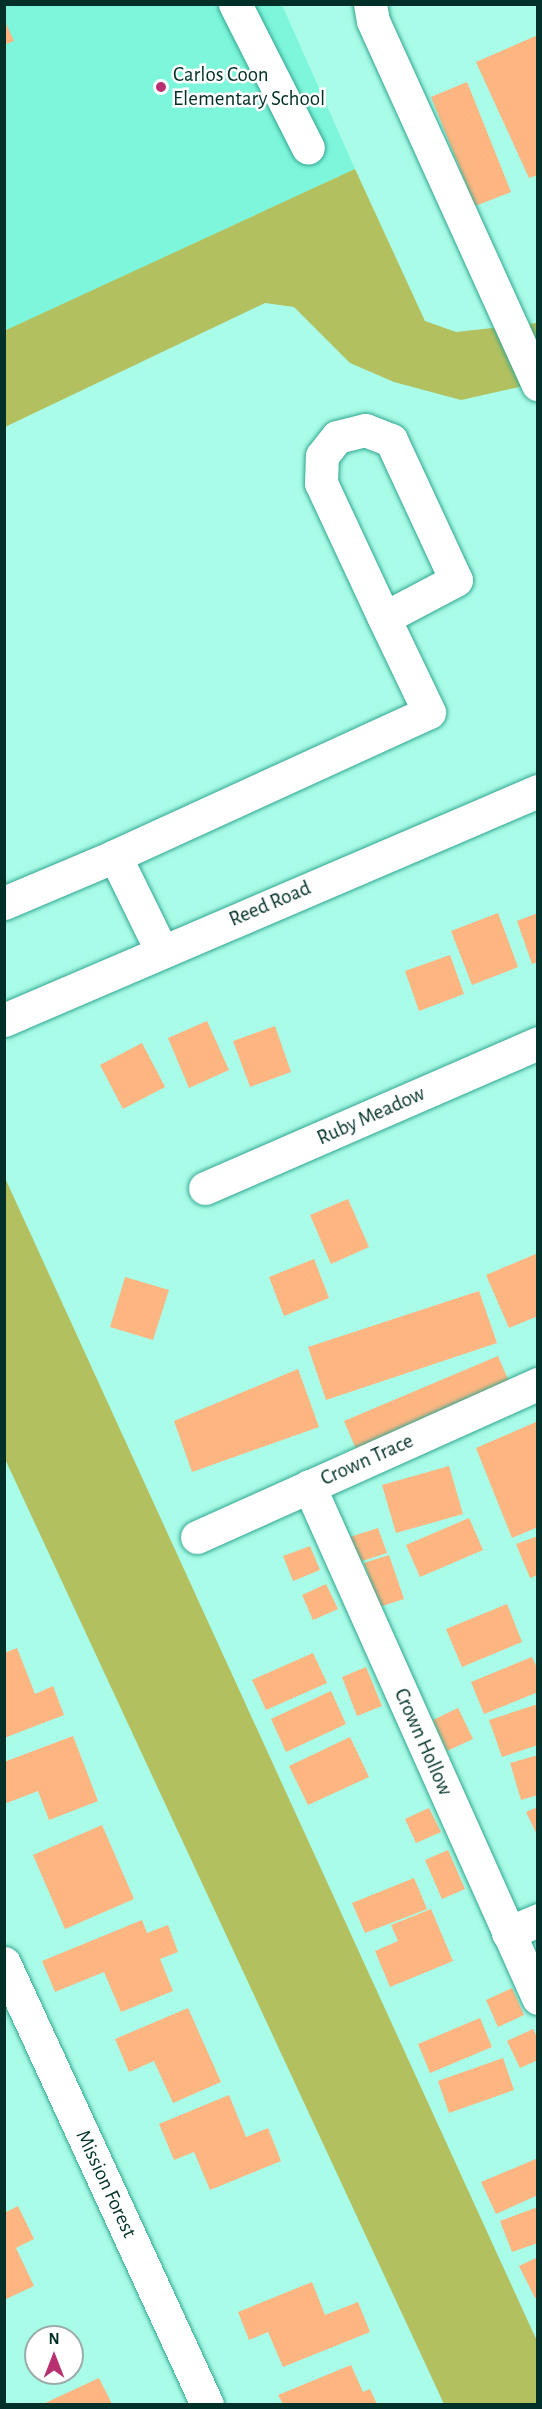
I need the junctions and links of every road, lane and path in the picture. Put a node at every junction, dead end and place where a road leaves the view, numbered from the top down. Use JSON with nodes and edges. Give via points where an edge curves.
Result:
{"nodes":[{"id":1,"x":235,"y":4,"type":"edge"},
{"id":2,"x":370,"y":4,"type":"edge"},
{"id":3,"x":308,"y":148,"type":"dead end"},
{"id":4,"x":537,"y":384,"type":"edge"},
{"id":5,"x":384,"y":618,"type":"junction"},
{"id":6,"x":537,"y":790,"type":"edge"},
{"id":7,"x":115,"y":856,"type":"junction"},
{"id":8,"x":4,"y":903,"type":"edge"},
{"id":9,"x":161,"y":950,"type":"junction"},
{"id":10,"x":4,"y":1020,"type":"edge"},
{"id":11,"x":537,"y":1043,"type":"edge"},
{"id":12,"x":205,"y":1188,"type":"dead end"},
{"id":13,"x":537,"y":1384,"type":"edge"},
{"id":14,"x":309,"y":1486,"type":"junction"},
{"id":15,"x":197,"y":1537,"type":"dead end"},
{"id":16,"x":537,"y":1920,"type":"edge"},
{"id":17,"x":508,"y":1933,"type":"junction"},
{"id":18,"x":4,"y":1963,"type":"edge"},
{"id":19,"x":537,"y":1998,"type":"edge"},
{"id":20,"x":207,"y":2404,"type":"edge"}],
"edges":[{"from":1,"to":3,"type":"street"},
{"from":2,"to":4,"type":"street","via":[[373,21]]},
{"from":5,"to":5,"type":"street","via":[[321,483],[322,456],[337,437],[365,430],[391,440],[456,580]]},
{"from":5,"to":7,"type":"street","via":[[429,712]]},
{"from":6,"to":9,"type":"street","name":"Reed Road"},
{"from":7,"to":8,"type":"street"},
{"from":7,"to":9,"type":"street"},
{"from":9,"to":10,"type":"street","name":"Reed Road"},
{"from":11,"to":12,"type":"street","name":"Ruby Meadow"},
{"from":13,"to":14,"type":"street","name":"Crown Trace"},
{"from":14,"to":15,"type":"street","name":"Crown Trace"},
{"from":14,"to":17,"type":"street","name":"Crown Hollow"},
{"from":16,"to":17,"type":"street"},
{"from":17,"to":19,"type":"street","name":"Crown Hollow"},
{"from":18,"to":20,"type":"street","name":"Mission Forest"}]}
